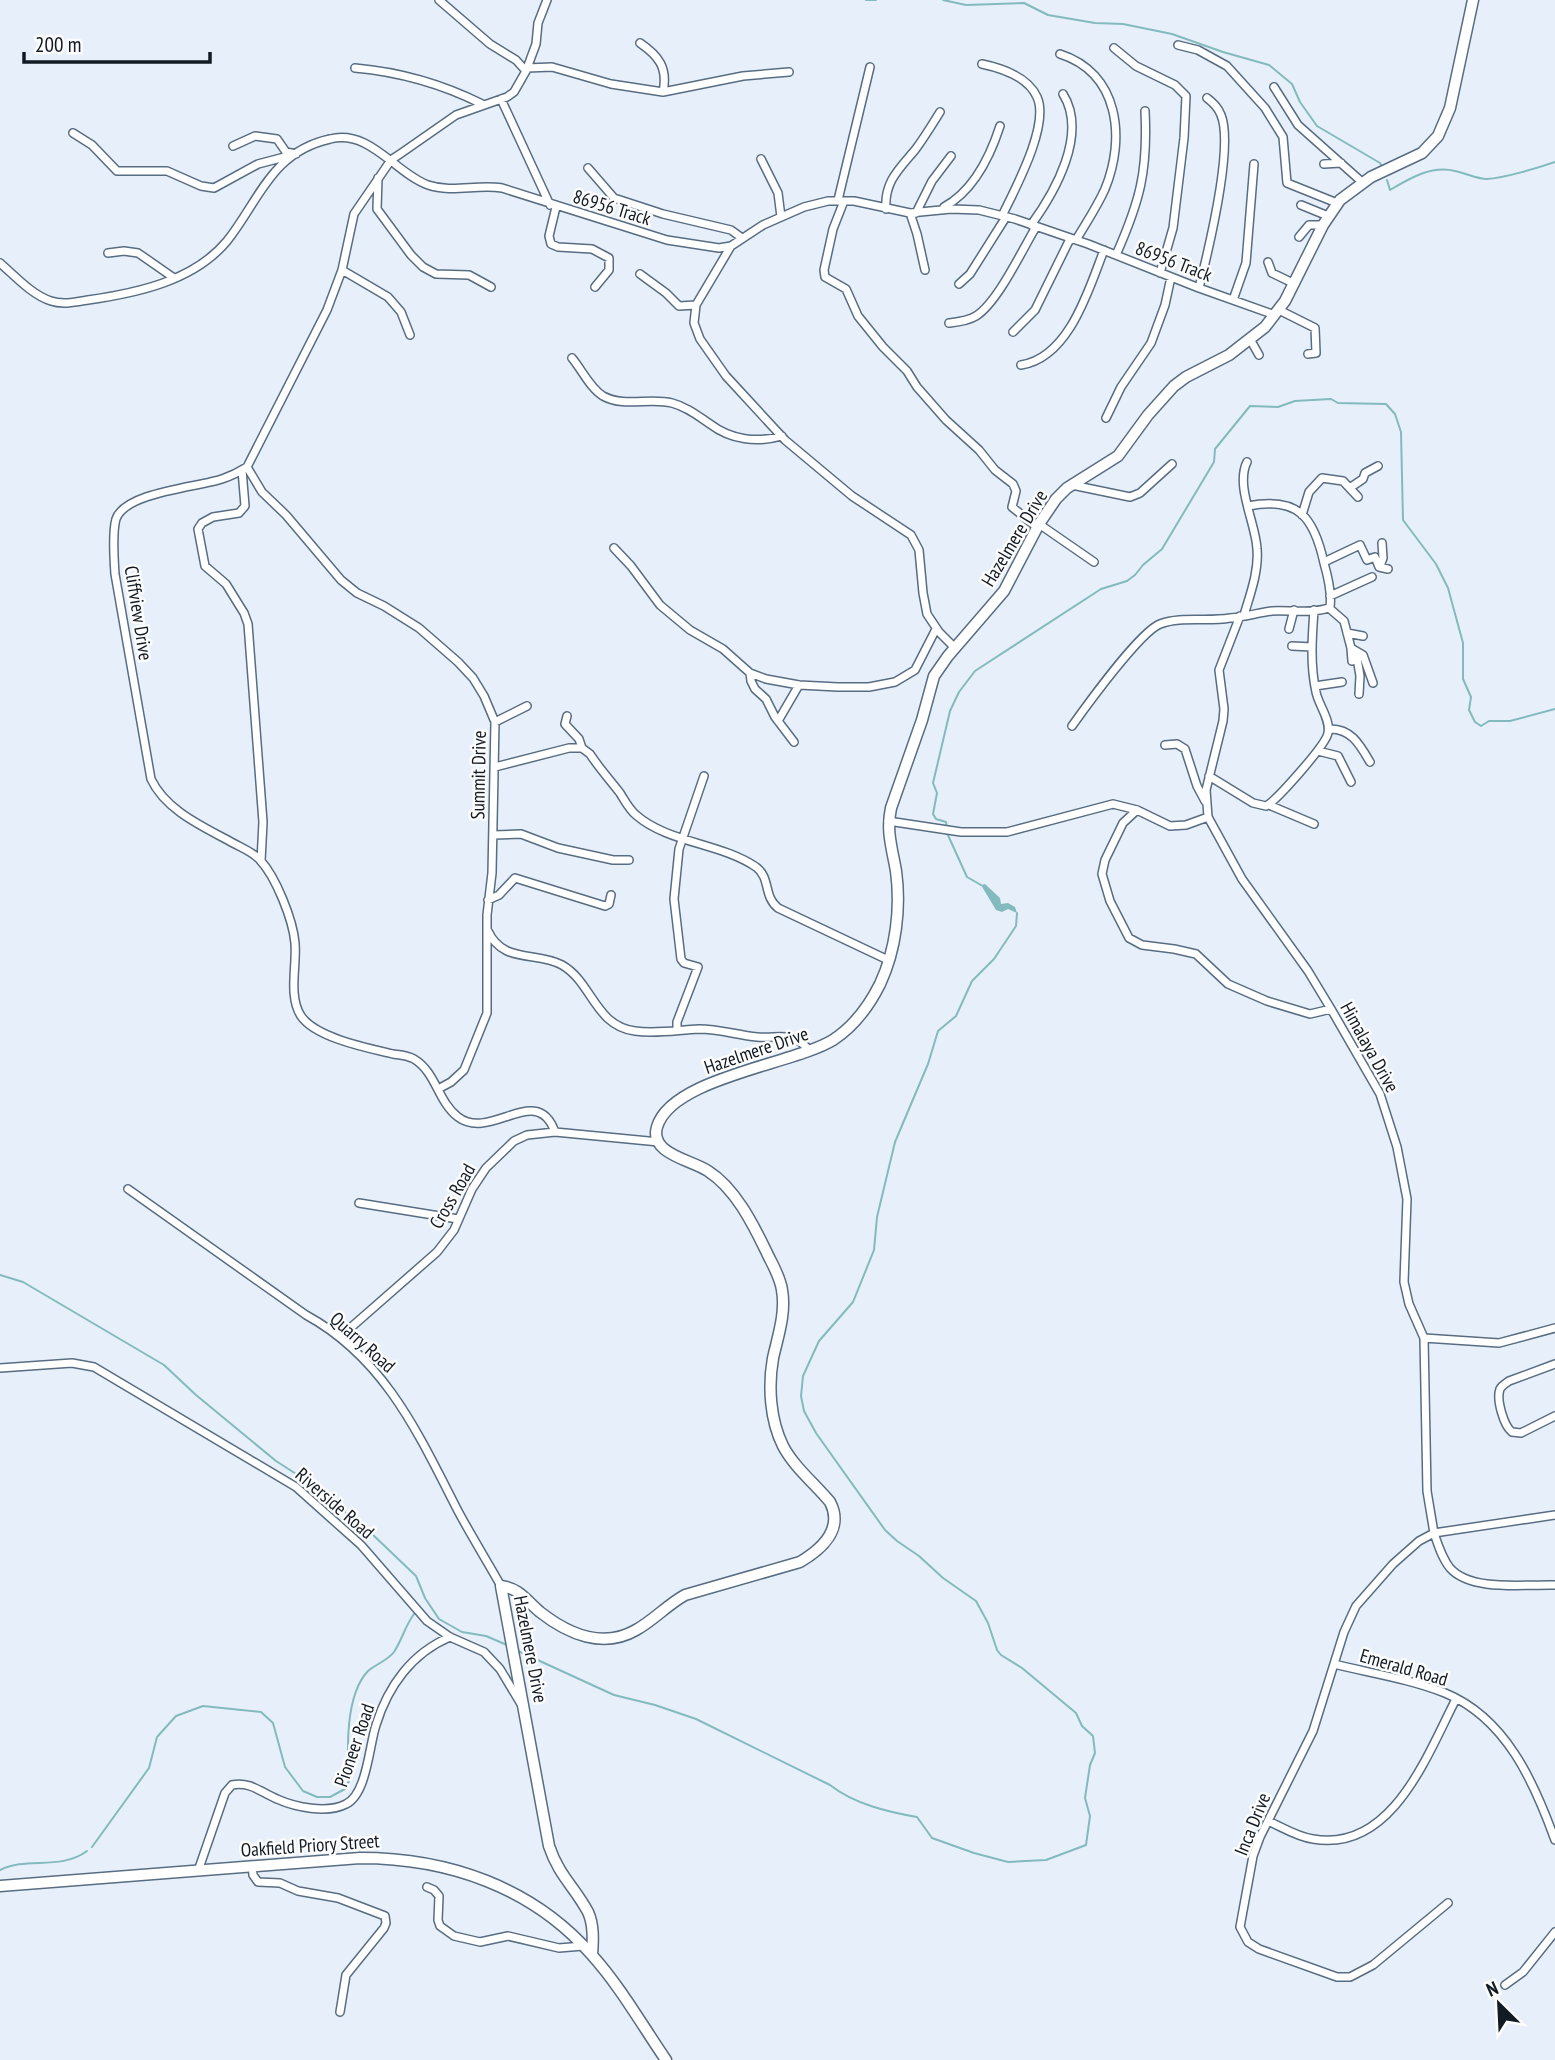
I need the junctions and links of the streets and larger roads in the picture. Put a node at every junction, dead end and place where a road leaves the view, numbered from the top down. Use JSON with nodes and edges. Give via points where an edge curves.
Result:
{"nodes":[{"id":1,"x":439,"y":0,"type":"edge"},
{"id":2,"x":547,"y":0,"type":"edge"},
{"id":3,"x":1473,"y":0,"type":"edge"},
{"id":4,"x":640,"y":43,"type":"dead end"},
{"id":5,"x":1178,"y":45,"type":"dead end"},
{"id":6,"x":1114,"y":48,"type":"dead end"},
{"id":7,"x":1060,"y":54,"type":"dead end"},
{"id":8,"x":982,"y":64,"type":"dead end"},
{"id":9,"x":870,"y":67,"type":"dead end"},
{"id":10,"x":355,"y":68,"type":"dead end"},
{"id":11,"x":527,"y":70,"type":"junction"},
{"id":12,"x":789,"y":72,"type":"dead end"},
{"id":13,"x":1274,"y":87,"type":"dead end"},
{"id":14,"x":663,"y":92,"type":"junction"},
{"id":15,"x":1063,"y":94,"type":"dead end"},
{"id":16,"x":1207,"y":98,"type":"dead end"},
{"id":17,"x":501,"y":99,"type":"junction"},
{"id":18,"x":482,"y":104,"type":"junction"},
{"id":19,"x":1145,"y":111,"type":"dead end"},
{"id":20,"x":940,"y":112,"type":"dead end"},
{"id":21,"x":1000,"y":126,"type":"dead end"},
{"id":22,"x":73,"y":133,"type":"dead end"},
{"id":23,"x":233,"y":146,"type":"dead end"},
{"id":24,"x":296,"y":153,"type":"junction"},
{"id":25,"x":951,"y":156,"type":"dead end"},
{"id":26,"x":761,"y":159,"type":"dead end"},
{"id":27,"x":391,"y":160,"type":"junction"},
{"id":28,"x":1341,"y":163,"type":"junction"},
{"id":29,"x":1254,"y":164,"type":"dead end"},
{"id":30,"x":1324,"y":164,"type":"dead end"},
{"id":31,"x":588,"y":168,"type":"dead end"},
{"id":32,"x":379,"y":177,"type":"junction"},
{"id":33,"x":1362,"y":182,"type":"junction"},
{"id":34,"x":841,"y":200,"type":"junction"},
{"id":35,"x":1337,"y":203,"type":"junction"},
{"id":36,"x":1301,"y":205,"type":"dead end"},
{"id":37,"x":553,"y":206,"type":"junction"},
{"id":38,"x":886,"y":209,"type":"junction"},
{"id":39,"x":941,"y":209,"type":"junction"},
{"id":40,"x":913,"y":213,"type":"junction"},
{"id":41,"x":1004,"y":216,"type":"junction"},
{"id":42,"x":782,"y":217,"type":"junction"},
{"id":43,"x":1326,"y":220,"type":"junction"},
{"id":44,"x":1033,"y":226,"type":"junction"},
{"id":45,"x":1299,"y":237,"type":"dead end"},
{"id":46,"x":742,"y":238,"type":"junction"},
{"id":47,"x":1073,"y":240,"type":"junction"},
{"id":48,"x":731,"y":246,"type":"junction"},
{"id":49,"x":1104,"y":250,"type":"junction"},
{"id":50,"x":108,"y":253,"type":"dead end"},
{"id":51,"x":1116,"y":255,"type":"junction"},
{"id":52,"x":1268,"y":262,"type":"dead end"},
{"id":53,"x":0,"y":263,"type":"edge"},
{"id":54,"x":342,"y":270,"type":"junction"},
{"id":55,"x":925,"y":270,"type":"dead end"},
{"id":56,"x":1160,"y":273,"type":"junction"},
{"id":57,"x":640,"y":274,"type":"dead end"},
{"id":58,"x":1171,"y":277,"type":"junction"},
{"id":59,"x":174,"y":278,"type":"junction"},
{"id":60,"x":959,"y":284,"type":"dead end"},
{"id":61,"x":1295,"y":284,"type":"junction"},
{"id":62,"x":491,"y":287,"type":"dead end"},
{"id":63,"x":595,"y":287,"type":"dead end"},
{"id":64,"x":1199,"y":288,"type":"junction"},
{"id":65,"x":1233,"y":300,"type":"junction"},
{"id":66,"x":696,"y":305,"type":"junction"},
{"id":67,"x":1277,"y":313,"type":"junction"},
{"id":68,"x":949,"y":323,"type":"dead end"},
{"id":69,"x":1013,"y":332,"type":"dead end"},
{"id":70,"x":410,"y":335,"type":"dead end"},
{"id":71,"x":1250,"y":339,"type":"junction"},
{"id":72,"x":1308,"y":354,"type":"dead end"},
{"id":73,"x":1259,"y":355,"type":"dead end"},
{"id":74,"x":572,"y":358,"type":"dead end"},
{"id":75,"x":1021,"y":365,"type":"dead end"},
{"id":76,"x":1106,"y":418,"type":"dead end"},
{"id":77,"x":782,"y":436,"type":"junction"},
{"id":78,"x":1247,"y":462,"type":"dead end"},
{"id":79,"x":1172,"y":464,"type":"dead end"},
{"id":80,"x":1378,"y":466,"type":"dead end"},
{"id":81,"x":244,"y":469,"type":"junction"},
{"id":82,"x":1071,"y":485,"type":"junction"},
{"id":83,"x":1351,"y":486,"type":"junction"},
{"id":84,"x":1358,"y":497,"type":"dead end"},
{"id":85,"x":1248,"y":506,"type":"junction"},
{"id":86,"x":1303,"y":515,"type":"junction"},
{"id":87,"x":1038,"y":526,"type":"junction"},
{"id":88,"x":1382,"y":543,"type":"dead end"},
{"id":89,"x":614,"y":548,"type":"dead end"},
{"id":90,"x":1094,"y":562,"type":"dead end"},
{"id":91,"x":1324,"y":562,"type":"junction"},
{"id":92,"x":1371,"y":577,"type":"dead end"},
{"id":93,"x":1330,"y":596,"type":"junction"},
{"id":94,"x":1329,"y":608,"type":"junction"},
{"id":95,"x":1294,"y":610,"type":"junction"},
{"id":96,"x":1314,"y":611,"type":"junction"},
{"id":97,"x":1242,"y":615,"type":"junction"},
{"id":98,"x":936,"y":629,"type":"junction"},
{"id":99,"x":1289,"y":629,"type":"dead end"},
{"id":100,"x":1347,"y":633,"type":"junction"},
{"id":101,"x":1363,"y":636,"type":"dead end"},
{"id":102,"x":1292,"y":646,"type":"dead end"},
{"id":103,"x":1312,"y":647,"type":"junction"},
{"id":104,"x":955,"y":648,"type":"junction"},
{"id":105,"x":1353,"y":650,"type":"junction"},
{"id":106,"x":1352,"y":661,"type":"dead end"},
{"id":107,"x":751,"y":673,"type":"junction"},
{"id":108,"x":1342,"y":682,"type":"dead end"},
{"id":109,"x":1373,"y":683,"type":"dead end"},
{"id":110,"x":799,"y":685,"type":"junction"},
{"id":111,"x":1315,"y":686,"type":"junction"},
{"id":112,"x":1359,"y":694,"type":"dead end"},
{"id":113,"x":527,"y":706,"type":"dead end"},
{"id":114,"x":567,"y":716,"type":"dead end"},
{"id":115,"x":778,"y":721,"type":"junction"},
{"id":116,"x":495,"y":722,"type":"junction"},
{"id":117,"x":1072,"y":726,"type":"dead end"},
{"id":118,"x":1329,"y":729,"type":"junction"},
{"id":119,"x":794,"y":743,"type":"dead end"},
{"id":120,"x":1165,"y":745,"type":"dead end"},
{"id":121,"x":582,"y":748,"type":"junction"},
{"id":122,"x":1318,"y":751,"type":"junction"},
{"id":123,"x":1370,"y":762,"type":"dead end"},
{"id":124,"x":495,"y":767,"type":"junction"},
{"id":125,"x":704,"y":776,"type":"dead end"},
{"id":126,"x":1209,"y":776,"type":"junction"},
{"id":127,"x":1350,"y":782,"type":"dead end"},
{"id":128,"x":1205,"y":802,"type":"junction"},
{"id":129,"x":1269,"y":805,"type":"junction"},
{"id":130,"x":1137,"y":810,"type":"junction"},
{"id":131,"x":1208,"y":817,"type":"junction"},
{"id":132,"x":888,"y":821,"type":"junction"},
{"id":133,"x":1314,"y":824,"type":"dead end"},
{"id":134,"x":493,"y":835,"type":"junction"},
{"id":135,"x":682,"y":838,"type":"junction"},
{"id":136,"x":629,"y":860,"type":"dead end"},
{"id":137,"x":261,"y":861,"type":"junction"},
{"id":138,"x":611,"y":895,"type":"dead end"},
{"id":139,"x":488,"y":900,"type":"junction"},
{"id":140,"x":488,"y":931,"type":"junction"},
{"id":141,"x":888,"y":960,"type":"junction"},
{"id":142,"x":1331,"y":1009,"type":"junction"},
{"id":143,"x":677,"y":1030,"type":"junction"},
{"id":144,"x":810,"y":1051,"type":"junction"},
{"id":145,"x":438,"y":1089,"type":"junction"},
{"id":146,"x":555,"y":1132,"type":"junction"},
{"id":147,"x":659,"y":1142,"type":"junction"},
{"id":148,"x":128,"y":1189,"type":"dead end"},
{"id":149,"x":359,"y":1203,"type":"dead end"},
{"id":150,"x":458,"y":1219,"type":"junction"},
{"id":151,"x":1555,"y":1328,"type":"edge"},
{"id":152,"x":340,"y":1337,"type":"junction"},
{"id":153,"x":1424,"y":1338,"type":"junction"},
{"id":154,"x":1555,"y":1364,"type":"edge"},
{"id":155,"x":0,"y":1368,"type":"edge"},
{"id":156,"x":1555,"y":1416,"type":"edge"},
{"id":157,"x":1555,"y":1515,"type":"edge"},
{"id":158,"x":1434,"y":1533,"type":"junction"},
{"id":159,"x":1555,"y":1585,"type":"edge"},
{"id":160,"x":500,"y":1586,"type":"junction"},
{"id":161,"x":450,"y":1637,"type":"junction"},
{"id":162,"x":1335,"y":1664,"type":"junction"},
{"id":163,"x":1456,"y":1699,"type":"junction"},
{"id":164,"x":525,"y":1710,"type":"junction"},
{"id":165,"x":1268,"y":1821,"type":"junction"},
{"id":166,"x":1555,"y":1840,"type":"edge"},
{"id":167,"x":252,"y":1866,"type":"junction"},
{"id":168,"x":198,"y":1871,"type":"junction"},
{"id":169,"x":0,"y":1886,"type":"edge"},
{"id":170,"x":427,"y":1887,"type":"dead end"},
{"id":171,"x":1448,"y":1903,"type":"dead end"},
{"id":172,"x":1555,"y":1932,"type":"edge"},
{"id":173,"x":583,"y":1946,"type":"junction"},
{"id":174,"x":592,"y":1955,"type":"junction"},
{"id":175,"x":1505,"y":1985,"type":"dead end"},
{"id":176,"x":340,"y":2012,"type":"dead end"},
{"id":177,"x":666,"y":2060,"type":"edge"}],
"edges":[{"from":1,"to":11,"type":"street"},
{"from":2,"to":11,"type":"street"},
{"from":3,"to":33,"type":"street","name":"Hazelmere Drive","via":[[1453,97],[1438,136],[1422,153]]},
{"from":4,"to":14,"type":"street","via":[[662,65]]},
{"from":5,"to":35,"type":"street","via":[[1227,66],[1265,108],[1283,137],[1287,183]]},
{"from":6,"to":56,"type":"street","via":[[1186,96],[1173,228]]},
{"from":7,"to":47,"type":"street","via":[[1079,62],[1101,83],[1114,111],[1111,171],[1096,208]]},
{"from":8,"to":41,"type":"street","via":[[1014,75],[1033,89],[1039,105],[1034,144]]},
{"from":9,"to":34,"type":"street"},
{"from":10,"to":18,"type":"street","via":[[416,78]]},
{"from":11,"to":14,"type":"street","via":[[552,66],[611,84]]},
{"from":11,"to":17,"type":"street","via":[[514,92]]},
{"from":12,"to":14,"type":"street"},
{"from":13,"to":28,"type":"street","via":[[1298,125]]},
{"from":15,"to":44,"type":"street","via":[[1071,113],[1069,146],[1051,197]]},
{"from":16,"to":64,"type":"street","via":[[1220,112],[1224,139],[1216,211]]},
{"from":17,"to":18,"type":"street"},
{"from":17,"to":37,"type":"street"},
{"from":18,"to":27,"type":"street","via":[[456,115]]},
{"from":19,"to":51,"type":"street","via":[[1145,173]]},
{"from":20,"to":38,"type":"street","via":[[889,182]]},
{"from":21,"to":39,"type":"street","via":[[985,163],[958,199]]},
{"from":22,"to":24,"type":"street","via":[[117,171],[167,171],[208,188],[219,187],[258,164]]},
{"from":23,"to":24,"type":"street","via":[[255,136],[277,139],[286,152]]},
{"from":24,"to":27,"type":"street","name":"86956 Track","via":[[315,143],[342,138],[365,144]]},
{"from":24,"to":59,"type":"street","name":"86956 Track","via":[[263,185],[218,250]]},
{"from":25,"to":40,"type":"street"},
{"from":26,"to":42,"type":"street","via":[[778,194]]},
{"from":27,"to":32,"type":"street"},
{"from":27,"to":37,"type":"street","name":"86956 Track","via":[[426,184],[450,189],[502,188]]},
{"from":28,"to":30,"type":"street"},
{"from":28,"to":33,"type":"street"},
{"from":29,"to":65,"type":"street","via":[[1246,263]]},
{"from":31,"to":46,"type":"street","via":[[614,198],[731,230]]},
{"from":32,"to":54,"type":"street","via":[[354,214]]},
{"from":32,"to":62,"type":"street","via":[[377,209],[423,267],[436,274],[469,275]]},
{"from":33,"to":35,"type":"street","name":"Hazelmere Drive"},
{"from":34,"to":38,"type":"street","name":"86956 Track"},
{"from":34,"to":42,"type":"street","name":"86956 Track","via":[[804,207]]},
{"from":34,"to":87,"type":"street","via":[[825,277],[846,289],[858,316],[917,387],[1013,484],[1012,508]]},
{"from":35,"to":43,"type":"street","name":"Hazelmere Drive"},
{"from":36,"to":43,"type":"street"},
{"from":37,"to":48,"type":"street","name":"86956 Track","via":[[667,240],[711,248]]},
{"from":37,"to":63,"type":"street","via":[[551,244],[592,249],[609,258],[609,270]]},
{"from":38,"to":40,"type":"street","name":"86956 Track"},
{"from":39,"to":40,"type":"street","name":"86956 Track"},
{"from":39,"to":41,"type":"street","name":"86956 Track"},
{"from":40,"to":55,"type":"street"},
{"from":41,"to":44,"type":"street","name":"86956 Track"},
{"from":41,"to":60,"type":"street","via":[[970,274]]},
{"from":42,"to":46,"type":"street","name":"86956 Track"},
{"from":43,"to":45,"type":"street","via":[[1309,225]]},
{"from":43,"to":61,"type":"street","name":"Hazelmere Drive"},
{"from":44,"to":47,"type":"street","name":"86956 Track"},
{"from":44,"to":68,"type":"street","via":[[984,309],[970,319]]},
{"from":46,"to":48,"type":"street","name":"86956 Track"},
{"from":47,"to":49,"type":"street","name":"86956 Track"},
{"from":47,"to":69,"type":"street","via":[[1035,310]]},
{"from":48,"to":66,"type":"street"},
{"from":49,"to":51,"type":"street","name":"86956 Track"},
{"from":49,"to":75,"type":"street","via":[[1085,301],[1067,332],[1037,362]]},
{"from":50,"to":59,"type":"street","via":[[131,250]]},
{"from":51,"to":56,"type":"street","name":"86956 Track"},
{"from":52,"to":61,"type":"street","via":[[1272,273]]},
{"from":53,"to":59,"type":"street","name":"86956 Track","via":[[38,294],[58,303],[119,296]]},
{"from":54,"to":70,"type":"street","via":[[388,297],[401,312]]},
{"from":54,"to":81,"type":"street","via":[[327,310]]},
{"from":56,"to":58,"type":"street","name":"86956 Track"},
{"from":57,"to":66,"type":"street","via":[[680,306]]},
{"from":58,"to":64,"type":"street","name":"86956 Track"},
{"from":58,"to":76,"type":"street","via":[[1151,343]]},
{"from":61,"to":67,"type":"street","name":"Hazelmere Drive"},
{"from":64,"to":65,"type":"street","name":"86956 Track"},
{"from":65,"to":67,"type":"street","name":"86956 Track"},
{"from":66,"to":77,"type":"street","via":[[694,323],[700,339],[721,370]]},
{"from":67,"to":71,"type":"street","name":"Hazelmere Drive"},
{"from":67,"to":72,"type":"street","name":"86956 Track","via":[[1315,328],[1317,352]]},
{"from":71,"to":73,"type":"street"},
{"from":71,"to":82,"type":"street","name":"Hazelmere Drive","via":[[1174,386],[1118,456]]},
{"from":74,"to":77,"type":"street","via":[[597,391],[610,399],[670,402],[743,439]]},
{"from":77,"to":98,"type":"street","via":[[852,496],[911,535],[919,550],[925,605]]},
{"from":78,"to":85,"type":"street","name":"Himalaya Drive","via":[[1243,477]]},
{"from":79,"to":82,"type":"street","via":[[1130,497]]},
{"from":80,"to":83,"type":"street"},
{"from":81,"to":116,"type":"street","name":"Summit Drive","via":[[341,580],[419,628],[458,662],[479,687]]},
{"from":81,"to":137,"type":"street","via":[[243,510],[206,520],[198,536],[205,566],[226,584],[248,624],[263,822]]},
{"from":81,"to":137,"type":"street","name":"Cliffview Drive","via":[[222,480],[168,490],[123,510],[115,522],[115,574],[156,790],[176,809]]},
{"from":82,"to":87,"type":"street","name":"Hazelmere Drive"},
{"from":83,"to":84,"type":"street"},
{"from":83,"to":86,"type":"street","via":[[1335,478],[1318,480]]},
{"from":85,"to":86,"type":"street","via":[[1281,504]]},
{"from":85,"to":97,"type":"street","name":"Himalaya Drive","via":[[1257,556]]},
{"from":86,"to":91,"type":"street","via":[[1315,530]]},
{"from":87,"to":90,"type":"street"},
{"from":87,"to":104,"type":"street","name":"Hazelmere Drive","via":[[1004,592]]},
{"from":88,"to":91,"type":"street","via":[[1384,568],[1376,557],[1367,560],[1360,545]]},
{"from":89,"to":107,"type":"street","via":[[660,605]]},
{"from":91,"to":93,"type":"street"},
{"from":92,"to":93,"type":"street"},
{"from":93,"to":94,"type":"street"},
{"from":94,"to":96,"type":"street"},
{"from":94,"to":100,"type":"street","via":[[1344,621]]},
{"from":95,"to":96,"type":"street"},
{"from":95,"to":97,"type":"street"},
{"from":95,"to":99,"type":"street"},
{"from":96,"to":103,"type":"street"},
{"from":97,"to":117,"type":"street","via":[[1156,626]]},
{"from":97,"to":126,"type":"street","name":"Himalaya Drive","via":[[1219,670],[1223,721]]},
{"from":98,"to":104,"type":"street"},
{"from":98,"to":110,"type":"street","via":[[915,670],[895,681],[869,687]]},
{"from":100,"to":101,"type":"street"},
{"from":100,"to":105,"type":"street"},
{"from":102,"to":103,"type":"street"},
{"from":103,"to":111,"type":"street"},
{"from":104,"to":132,"type":"street","name":"Hazelmere Drive","via":[[934,676]]},
{"from":105,"to":106,"type":"street"},
{"from":105,"to":109,"type":"street","via":[[1360,652]]},
{"from":105,"to":112,"type":"street"},
{"from":107,"to":110,"type":"street"},
{"from":107,"to":115,"type":"street","via":[[752,685]]},
{"from":108,"to":111,"type":"street"},
{"from":110,"to":115,"type":"street"},
{"from":111,"to":118,"type":"street"},
{"from":113,"to":116,"type":"street"},
{"from":114,"to":121,"type":"street","via":[[565,724]]},
{"from":115,"to":119,"type":"street"},
{"from":116,"to":124,"type":"street","name":"Summit Drive"},
{"from":118,"to":122,"type":"street"},
{"from":118,"to":123,"type":"street","via":[[1351,736]]},
{"from":120,"to":128,"type":"street","via":[[1185,749]]},
{"from":121,"to":124,"type":"street"},
{"from":121,"to":135,"type":"street","via":[[633,813]]},
{"from":122,"to":127,"type":"street","via":[[1338,756]]},
{"from":122,"to":129,"type":"street"},
{"from":124,"to":134,"type":"street","name":"Summit Drive"},
{"from":125,"to":135,"type":"street"},
{"from":126,"to":128,"type":"street","name":"Himalaya Drive"},
{"from":126,"to":129,"type":"street","via":[[1257,806]]},
{"from":128,"to":131,"type":"street","name":"Himalaya Drive"},
{"from":129,"to":133,"type":"street"},
{"from":130,"to":131,"type":"street","via":[[1170,826]]},
{"from":130,"to":132,"type":"street","via":[[1109,804],[1018,831],[992,833]]},
{"from":130,"to":142,"type":"street","via":[[1123,823],[1102,874],[1129,938],[1142,945],[1196,954],[1228,984],[1267,1001],[1310,1014]]},
{"from":131,"to":142,"type":"street","name":"Himalaya Drive","via":[[1242,880]]},
{"from":132,"to":141,"type":"street","name":"Hazelmere Drive","via":[[898,895]]},
{"from":134,"to":136,"type":"street","via":[[521,834],[558,848]]},
{"from":134,"to":139,"type":"street","name":"Summit Drive"},
{"from":135,"to":141,"type":"street","via":[[742,858],[765,876],[768,897],[778,908]]},
{"from":135,"to":143,"type":"street","via":[[675,912],[682,961],[698,967]]},
{"from":137,"to":145,"type":"street","name":"Cliffview Drive","via":[[291,925],[294,990],[301,1016],[331,1037],[413,1058]]},
{"from":138,"to":139,"type":"street","via":[[606,906],[515,878]]},
{"from":139,"to":140,"type":"street","name":"Summit Drive"},
{"from":140,"to":143,"type":"street","via":[[505,951],[554,961],[569,970],[614,1024],[634,1031]]},
{"from":140,"to":145,"type":"street","name":"Summit Drive","via":[[485,1020],[464,1070]]},
{"from":141,"to":144,"type":"street","name":"Hazelmere Drive","via":[[881,982],[852,1024]]},
{"from":142,"to":153,"type":"street","name":"Himalaya Drive","via":[[1380,1094],[1397,1147],[1407,1199],[1404,1282]]},
{"from":143,"to":144,"type":"street","via":[[795,1038]]},
{"from":144,"to":147,"type":"street","name":"Hazelmere Drive","via":[[701,1088],[662,1116],[656,1135]]},
{"from":145,"to":146,"type":"street","name":"Cliffview Drive","via":[[445,1105],[471,1124],[538,1111],[551,1120]]},
{"from":146,"to":147,"type":"street","name":"Cross Road"},
{"from":146,"to":150,"type":"street","name":"Cross Road","via":[[527,1135],[501,1151],[472,1189]]},
{"from":147,"to":160,"type":"street","name":"Hazelmere Drive","via":[[671,1154],[709,1171],[726,1187],[778,1274],[783,1304],[770,1385],[776,1428],[791,1458],[830,1502],[833,1531],[815,1553],[800,1562],[685,1595],[616,1638],[573,1633],[548,1619],[515,1589]]},
{"from":148,"to":152,"type":"street","name":"Quarry Road"},
{"from":149,"to":150,"type":"street"},
{"from":150,"to":152,"type":"street","name":"Cross Road","via":[[437,1252]]},
{"from":151,"to":153,"type":"street","via":[[1499,1343]]},
{"from":152,"to":160,"type":"street","name":"Quarry Road","via":[[400,1402]]},
{"from":153,"to":158,"type":"street","name":"Himalaya Drive","via":[[1427,1491]]},
{"from":154,"to":156,"type":"street","via":[[1508,1381],[1500,1391],[1504,1422],[1512,1432],[1521,1433]]},
{"from":155,"to":161,"type":"street","name":"Riverside Road","via":[[72,1363],[94,1367],[276,1474],[361,1545],[427,1621]]},
{"from":157,"to":158,"type":"street"},
{"from":158,"to":159,"type":"street","name":"Himalaya Drive","via":[[1446,1563],[1466,1580]]},
{"from":158,"to":162,"type":"street","name":"Inca Drive","via":[[1410,1548],[1356,1606]]},
{"from":160,"to":164,"type":"street","name":"Hazelmere Drive"},
{"from":161,"to":164,"type":"street","name":"Riverside Road","via":[[484,1652]]},
{"from":161,"to":168,"type":"street","name":"Pioneer Road","via":[[418,1655],[383,1704],[362,1782],[350,1801],[311,1808],[280,1801],[251,1786],[232,1785],[225,1793]]},
{"from":162,"to":163,"type":"street","name":"Emerald Road"},
{"from":162,"to":165,"type":"street","name":"Inca Drive","via":[[1313,1731]]},
{"from":163,"to":165,"type":"street","via":[[1412,1782],[1375,1826],[1354,1836],[1319,1840]]},
{"from":163,"to":166,"type":"street","name":"Emerald Road","via":[[1488,1721],[1515,1753]]},
{"from":164,"to":174,"type":"street","name":"Hazelmere Drive","via":[[549,1846],[562,1876],[587,1912],[593,1931]]},
{"from":165,"to":171,"type":"street","name":"Inca Drive","via":[[1254,1856],[1241,1917],[1243,1936],[1259,1949],[1337,1977],[1350,1977],[1373,1965]]},
{"from":167,"to":168,"type":"street","name":"Oakfield Priory Street"},
{"from":167,"to":173,"type":"street","name":"Oakfield Priory Street","via":[[360,1858],[445,1866],[526,1901]]},
{"from":167,"to":176,"type":"street","via":[[258,1882],[338,1898],[385,1916],[384,1928],[346,1975]]},
{"from":168,"to":169,"type":"street","name":"Oakfield Priory Street"},
{"from":170,"to":173,"type":"street","via":[[439,1896],[440,1926],[454,1936],[480,1942],[508,1936],[559,1948]]},
{"from":172,"to":175,"type":"street","via":[[1523,1972]]},
{"from":173,"to":174,"type":"street","name":"Oakfield Priory Street"},
{"from":174,"to":177,"type":"street","name":"Oakfield Priory Street"}]}
